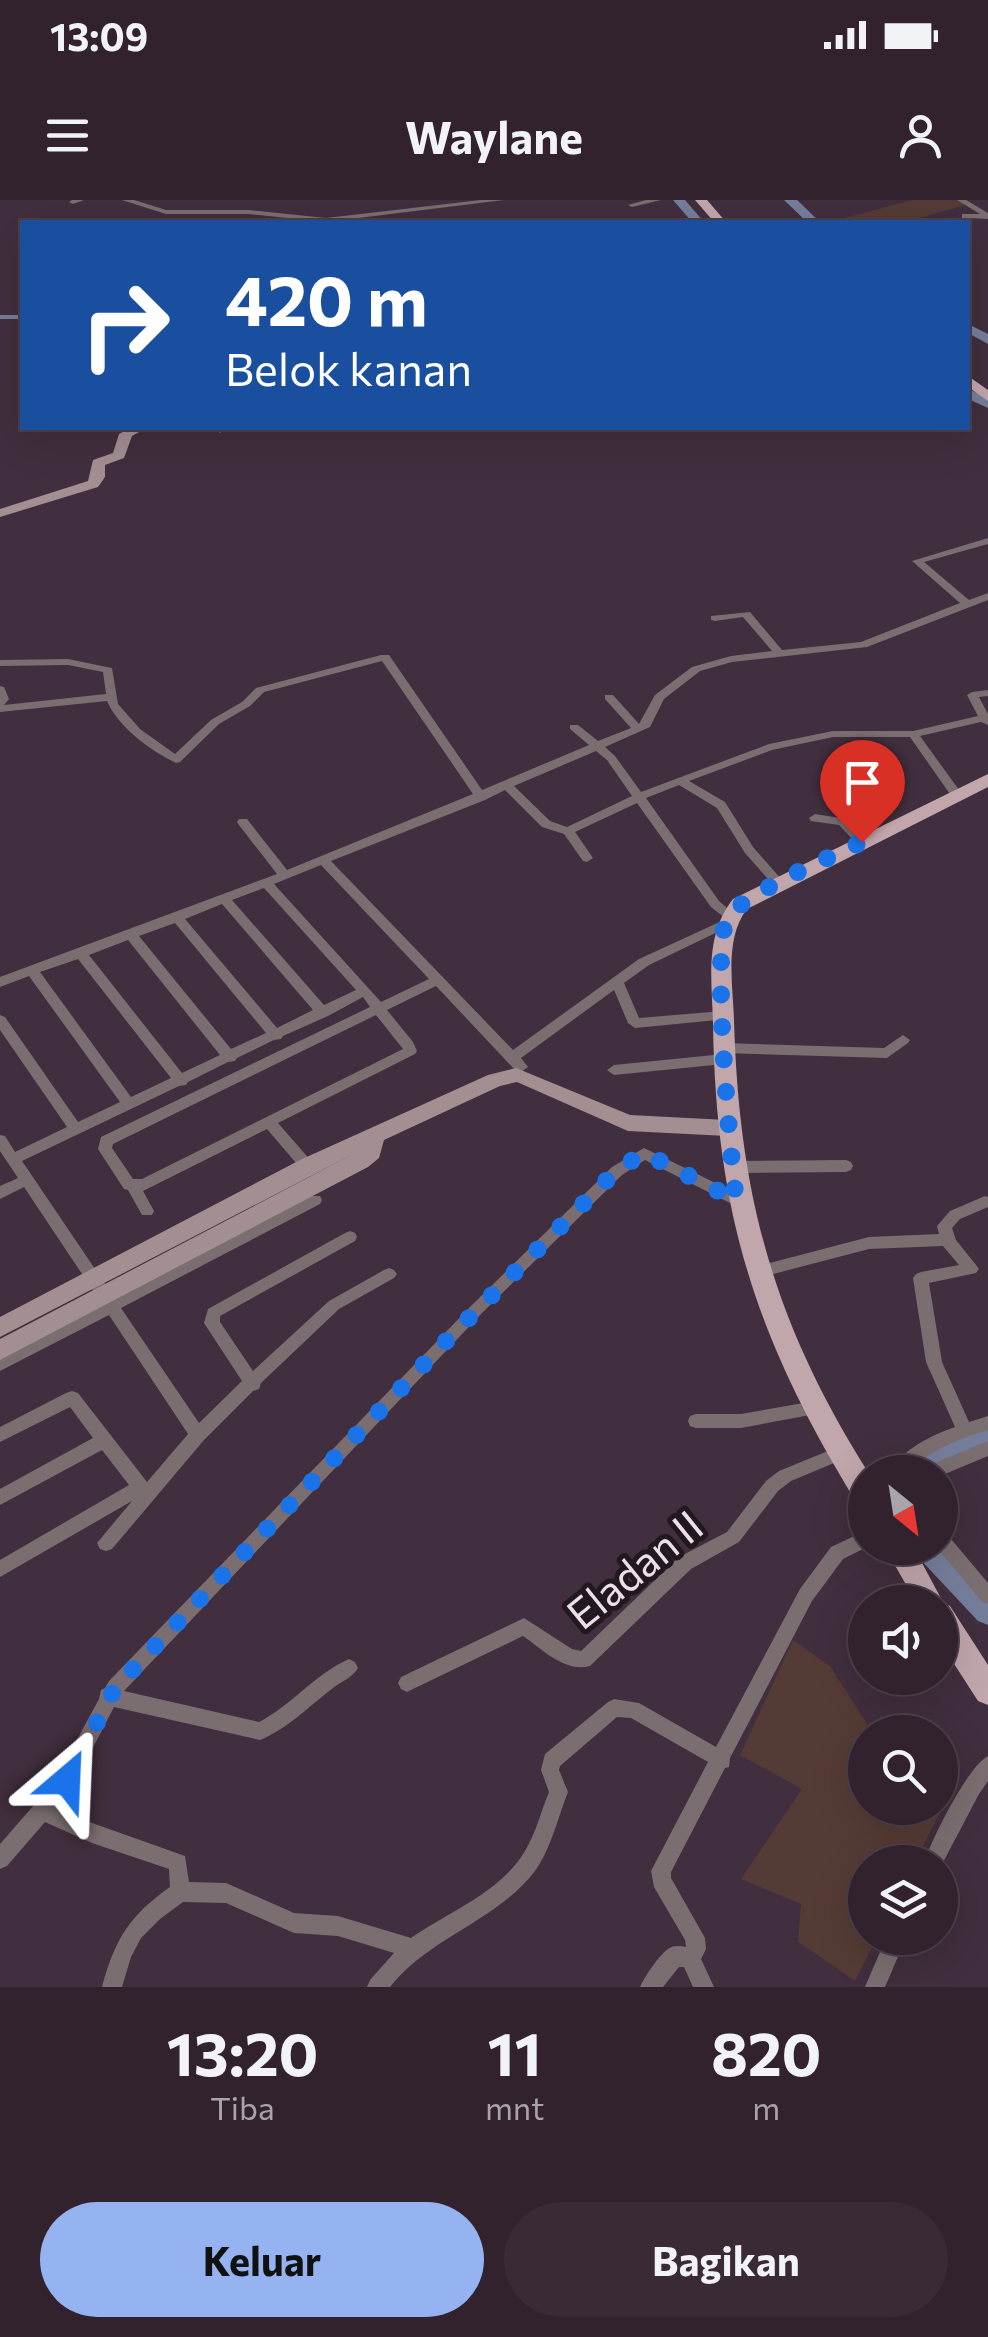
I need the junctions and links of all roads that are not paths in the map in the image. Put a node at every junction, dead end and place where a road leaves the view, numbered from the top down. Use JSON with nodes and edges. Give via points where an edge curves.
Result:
{"nodes":[{"id":1,"x":126,"y":200,"type":"edge"},
{"id":2,"x":253,"y":200,"type":"edge"},
{"id":3,"x":441,"y":200,"type":"edge"},
{"id":4,"x":500,"y":200,"type":"edge"},
{"id":5,"x":656,"y":200,"type":"edge"},
{"id":6,"x":690,"y":200,"type":"edge"},
{"id":7,"x":700,"y":200,"type":"edge"},
{"id":8,"x":960,"y":200,"type":"edge"},
{"id":9,"x":184,"y":202,"type":"edge"},
{"id":10,"x":632,"y":206,"type":"dead end"},
{"id":11,"x":453,"y":207,"type":"junction"},
{"id":12,"x":249,"y":212,"type":"junction"},
{"id":13,"x":178,"y":213,"type":"junction"},
{"id":14,"x":988,"y":216,"type":"edge"},
{"id":15,"x":333,"y":220,"type":"edge"},
{"id":16,"x":352,"y":220,"type":"edge"},
{"id":17,"x":707,"y":220,"type":"edge"},
{"id":18,"x":718,"y":220,"type":"edge"},
{"id":19,"x":966,"y":220,"type":"edge"},
{"id":20,"x":135,"y":430,"type":"edge"},
{"id":21,"x":0,"y":512,"type":"edge"},
{"id":22,"x":988,"y":541,"type":"edge"},
{"id":23,"x":988,"y":596,"type":"edge"},
{"id":24,"x":966,"y":604,"type":"junction"},
{"id":25,"x":714,"y":618,"type":"dead end"},
{"id":26,"x":778,"y":652,"type":"junction"},
{"id":27,"x":0,"y":663,"type":"edge"},
{"id":28,"x":0,"y":689,"type":"edge"},
{"id":29,"x":988,"y":693,"type":"edge"},
{"id":30,"x":609,"y":696,"type":"dead end"},
{"id":31,"x":112,"y":697,"type":"junction"},
{"id":32,"x":0,"y":706,"type":"edge"},
{"id":33,"x":985,"y":720,"type":"edge"},
{"id":34,"x":574,"y":727,"type":"dead end"},
{"id":35,"x":637,"y":728,"type":"junction"},
{"id":36,"x":914,"y":734,"type":"junction"},
{"id":37,"x":598,"y":746,"type":"junction"},
{"id":38,"x":988,"y":780,"type":"edge"},
{"id":39,"x":680,"y":782,"type":"junction"},
{"id":40,"x":508,"y":786,"type":"junction"},
{"id":41,"x":956,"y":794,"type":"junction"},
{"id":42,"x":480,"y":797,"type":"junction"},
{"id":43,"x":638,"y":798,"type":"junction"},
{"id":44,"x":815,"y":818,"type":"dead end"},
{"id":45,"x":243,"y":822,"type":"dead end"},
{"id":46,"x":568,"y":831,"type":"junction"},
{"id":47,"x":862,"y":842,"type":"junction"},
{"id":48,"x":587,"y":858,"type":"dead end"},
{"id":49,"x":322,"y":859,"type":"junction"},
{"id":50,"x":284,"y":874,"type":"junction"},
{"id":51,"x":266,"y":882,"type":"junction"},
{"id":52,"x":779,"y":884,"type":"junction"},
{"id":53,"x":223,"y":898,"type":"junction"},
{"id":54,"x":176,"y":916,"type":"junction"},
{"id":55,"x":726,"y":919,"type":"junction"},
{"id":56,"x":130,"y":934,"type":"junction"},
{"id":57,"x":80,"y":952,"type":"junction"},
{"id":58,"x":32,"y":970,"type":"junction"},
{"id":59,"x":438,"y":979,"type":"junction"},
{"id":60,"x":617,"y":981,"type":"junction"},
{"id":61,"x":0,"y":982,"type":"edge"},
{"id":62,"x":365,"y":991,"type":"junction"},
{"id":63,"x":378,"y":1008,"type":"junction"},
{"id":64,"x":323,"y":1013,"type":"junction"},
{"id":65,"x":723,"y":1016,"type":"junction"},
{"id":66,"x":0,"y":1020,"type":"edge"},
{"id":67,"x":276,"y":1036,"type":"junction"},
{"id":68,"x":903,"y":1040,"type":"dead end"},
{"id":69,"x":723,"y":1054,"type":"junction"},
{"id":70,"x":230,"y":1058,"type":"junction"},
{"id":71,"x":522,"y":1070,"type":"junction"},
{"id":72,"x":614,"y":1070,"type":"dead end"},
{"id":73,"x":181,"y":1081,"type":"junction"},
{"id":74,"x":137,"y":1102,"type":"junction"},
{"id":75,"x":158,"y":1116,"type":"junction"},
{"id":76,"x":727,"y":1120,"type":"junction"},
{"id":77,"x":269,"y":1122,"type":"junction"},
{"id":78,"x":76,"y":1130,"type":"junction"},
{"id":79,"x":374,"y":1138,"type":"junction"},
{"id":80,"x":0,"y":1140,"type":"edge"},
{"id":81,"x":13,"y":1159,"type":"junction"},
{"id":82,"x":307,"y":1166,"type":"junction"},
{"id":83,"x":732,"y":1166,"type":"junction"},
{"id":84,"x":846,"y":1166,"type":"dead end"},
{"id":85,"x":28,"y":1180,"type":"junction"},
{"id":86,"x":133,"y":1186,"type":"junction"},
{"id":87,"x":0,"y":1193,"type":"edge"},
{"id":88,"x":315,"y":1200,"type":"dead end"},
{"id":89,"x":736,"y":1200,"type":"junction"},
{"id":90,"x":984,"y":1202,"type":"dead end"},
{"id":91,"x":147,"y":1211,"type":"dead end"},
{"id":92,"x":350,"y":1237,"type":"dead end"},
{"id":93,"x":948,"y":1240,"type":"junction"},
{"id":94,"x":757,"y":1272,"type":"junction"},
{"id":95,"x":389,"y":1274,"type":"dead end"},
{"id":96,"x":105,"y":1294,"type":"junction"},
{"id":97,"x":0,"y":1328,"type":"edge"},
{"id":98,"x":0,"y":1350,"type":"edge"},
{"id":99,"x":0,"y":1364,"type":"edge"},
{"id":100,"x":253,"y":1384,"type":"junction"},
{"id":101,"x":816,"y":1408,"type":"junction"},
{"id":102,"x":696,"y":1421,"type":"dead end"},
{"id":103,"x":988,"y":1424,"type":"edge"},
{"id":104,"x":965,"y":1431,"type":"junction"},
{"id":105,"x":0,"y":1435,"type":"edge"},
{"id":106,"x":198,"y":1435,"type":"junction"},
{"id":107,"x":106,"y":1440,"type":"junction"},
{"id":108,"x":988,"y":1448,"type":"edge"},
{"id":109,"x":840,"y":1454,"type":"junction"},
{"id":110,"x":916,"y":1455,"type":"edge"},
{"id":111,"x":958,"y":1460,"type":"edge"},
{"id":112,"x":848,"y":1466,"type":"edge"},
{"id":113,"x":145,"y":1490,"type":"junction"},
{"id":114,"x":0,"y":1497,"type":"edge"},
{"id":115,"x":106,"y":1543,"type":"dead end"},
{"id":116,"x":848,"y":1547,"type":"edge"},
{"id":117,"x":958,"y":1560,"type":"edge"},
{"id":118,"x":0,"y":1569,"type":"edge"},
{"id":119,"x":988,"y":1596,"type":"edge"},
{"id":120,"x":958,"y":1644,"type":"edge"},
{"id":121,"x":348,"y":1668,"type":"dead end"},
{"id":122,"x":407,"y":1683,"type":"dead end"},
{"id":123,"x":988,"y":1692,"type":"edge"},
{"id":124,"x":108,"y":1696,"type":"junction"},
{"id":125,"x":722,"y":1760,"type":"junction"},
{"id":126,"x":988,"y":1766,"type":"edge"},
{"id":127,"x":43,"y":1811,"type":"junction"},
{"id":128,"x":943,"y":1845,"type":"edge"},
{"id":129,"x":0,"y":1859,"type":"edge"},
{"id":130,"x":180,"y":1892,"type":"junction"},
{"id":131,"x":410,"y":1948,"type":"junction"},
{"id":132,"x":889,"y":1955,"type":"edge"},
{"id":133,"x":690,"y":1958,"type":"junction"},
{"id":134,"x":112,"y":1987,"type":"edge"},
{"id":135,"x":377,"y":1987,"type":"edge"},
{"id":136,"x":650,"y":1987,"type":"edge"},
{"id":137,"x":704,"y":1987,"type":"edge"},
{"id":138,"x":875,"y":1987,"type":"edge"}],
"edges":[{"from":1,"to":13,"type":"street"},
{"from":2,"to":12,"type":"street"},
{"from":3,"to":11,"type":"street"},
{"from":4,"to":11,"type":"street"},
{"from":5,"to":10,"type":"street"},
{"from":6,"to":17,"type":"main road"},
{"from":7,"to":18,"type":"main road"},
{"from":8,"to":14,"type":"street"},
{"from":9,"to":13,"type":"street"},
{"from":11,"to":16,"type":"street"},
{"from":12,"to":13,"type":"street"},
{"from":12,"to":15,"type":"street"},
{"from":14,"to":19,"type":"street"},
{"from":20,"to":21,"type":"street","via":[[126,434],[119,455],[98,463],[93,484]]},
{"from":22,"to":24,"type":"street","via":[[918,560]]},
{"from":23,"to":24,"type":"street"},
{"from":24,"to":26,"type":"street","via":[[862,645]]},
{"from":25,"to":26,"type":"street","via":[[746,614]]},
{"from":26,"to":35,"type":"street","via":[[696,669],[658,697],[648,722]]},
{"from":27,"to":31,"type":"street","via":[[98,666],[111,673]]},
{"from":28,"to":32,"type":"street"},
{"from":29,"to":33,"type":"street","via":[[972,695]]},
{"from":30,"to":35,"type":"street"},
{"from":31,"to":32,"type":"street"},
{"from":31,"to":42,"type":"street","via":[[136,731],[176,760],[260,690],[385,656]]},
{"from":33,"to":36,"type":"street"},
{"from":34,"to":37,"type":"street"},
{"from":35,"to":37,"type":"street"},
{"from":36,"to":39,"type":"street","via":[[819,736],[769,746]]},
{"from":36,"to":41,"type":"street"},
{"from":37,"to":40,"type":"street"},
{"from":37,"to":43,"type":"street"},
{"from":38,"to":41,"type":"main road"},
{"from":39,"to":43,"type":"street"},
{"from":39,"to":52,"type":"street","via":[[720,805]]},
{"from":40,"to":42,"type":"street"},
{"from":40,"to":46,"type":"street","via":[[550,827]]},
{"from":41,"to":47,"type":"main road"},
{"from":42,"to":49,"type":"street"},
{"from":43,"to":46,"type":"street"},
{"from":43,"to":55,"type":"street"},
{"from":44,"to":47,"type":"street","via":[[843,822]]},
{"from":45,"to":50,"type":"street"},
{"from":46,"to":48,"type":"street"},
{"from":47,"to":52,"type":"main road"},
{"from":49,"to":50,"type":"street"},
{"from":49,"to":59,"type":"street"},
{"from":50,"to":51,"type":"street"},
{"from":51,"to":53,"type":"street"},
{"from":51,"to":62,"type":"street"},
{"from":52,"to":55,"type":"main road"},
{"from":53,"to":54,"type":"street"},
{"from":53,"to":64,"type":"street"},
{"from":54,"to":56,"type":"street"},
{"from":54,"to":67,"type":"street"},
{"from":55,"to":60,"type":"street"},
{"from":55,"to":65,"type":"main road"},
{"from":56,"to":57,"type":"street"},
{"from":56,"to":70,"type":"street"},
{"from":57,"to":58,"type":"street"},
{"from":57,"to":73,"type":"street"},
{"from":58,"to":61,"type":"street"},
{"from":58,"to":74,"type":"street"},
{"from":59,"to":63,"type":"street"},
{"from":59,"to":71,"type":"street"},
{"from":60,"to":65,"type":"street","via":[[636,1023]]},
{"from":60,"to":71,"type":"street"},
{"from":62,"to":63,"type":"street"},
{"from":62,"to":64,"type":"street"},
{"from":63,"to":75,"type":"street"},
{"from":63,"to":77,"type":"street","via":[[408,1054]]},
{"from":64,"to":67,"type":"street"},
{"from":65,"to":69,"type":"main road"},
{"from":66,"to":78,"type":"street"},
{"from":67,"to":70,"type":"street"},
{"from":68,"to":69,"type":"street","via":[[887,1053]]},
{"from":69,"to":72,"type":"street"},
{"from":69,"to":76,"type":"main road"},
{"from":70,"to":73,"type":"street"},
{"from":71,"to":76,"type":"street","via":[[628,1123]]},
{"from":71,"to":79,"type":"street"},
{"from":73,"to":74,"type":"street"},
{"from":74,"to":75,"type":"street"},
{"from":74,"to":78,"type":"street"},
{"from":75,"to":86,"type":"street","via":[[104,1144]]},
{"from":76,"to":83,"type":"main road"},
{"from":77,"to":82,"type":"street"},
{"from":77,"to":86,"type":"street"},
{"from":78,"to":81,"type":"street"},
{"from":79,"to":82,"type":"street"},
{"from":79,"to":96,"type":"street","via":[[372,1152],[361,1161]]},
{"from":80,"to":81,"type":"street"},
{"from":81,"to":85,"type":"street"},
{"from":82,"to":96,"type":"street"},
{"from":83,"to":84,"type":"street"},
{"from":83,"to":89,"type":"main road"},
{"from":85,"to":87,"type":"street"},
{"from":85,"to":96,"type":"street"},
{"from":86,"to":91,"type":"street"},
{"from":88,"to":96,"type":"street"},
{"from":89,"to":94,"type":"main road"},
{"from":89,"to":124,"type":"street","via":[[644,1153],[635,1156],[476,1310]]},
{"from":90,"to":93,"type":"street","via":[[948,1220]]},
{"from":92,"to":100,"type":"street","via":[[213,1313],[212,1323]]},
{"from":93,"to":94,"type":"street","via":[[869,1243]]},
{"from":93,"to":104,"type":"street","via":[[972,1267],[923,1275],[920,1283],[934,1362]]},
{"from":94,"to":101,"type":"main road","via":[[783,1345]]},
{"from":95,"to":100,"type":"street","via":[[318,1317]]},
{"from":96,"to":97,"type":"street"},
{"from":96,"to":98,"type":"street"},
{"from":96,"to":99,"type":"street"},
{"from":96,"to":106,"type":"street"},
{"from":100,"to":106,"type":"street"},
{"from":101,"to":102,"type":"street"},
{"from":101,"to":109,"type":"main road"},
{"from":103,"to":104,"type":"street"},
{"from":104,"to":110,"type":"street"},
{"from":105,"to":107,"type":"street","via":[[72,1398]]},
{"from":106,"to":113,"type":"street"},
{"from":107,"to":113,"type":"street"},
{"from":107,"to":114,"type":"street"},
{"from":108,"to":111,"type":"street"},
{"from":109,"to":112,"type":"main road"},
{"from":109,"to":122,"type":"street","name":"Eladan II","via":[[772,1486],[733,1537],[684,1563],[584,1660],[568,1657],[524,1626]]},
{"from":113,"to":115,"type":"street"},
{"from":113,"to":118,"type":"street"},
{"from":116,"to":125,"type":"street","via":[[806,1595]]},
{"from":117,"to":119,"type":"street"},
{"from":120,"to":123,"type":"main road"},
{"from":121,"to":124,"type":"street","via":[[260,1730]]},
{"from":124,"to":127,"type":"street","via":[[67,1780]]},
{"from":125,"to":131,"type":"street","via":[[633,1709],[614,1708],[552,1761],[558,1792],[529,1863]]},
{"from":125,"to":133,"type":"street","via":[[660,1877],[695,1938]]},
{"from":126,"to":128,"type":"street"},
{"from":127,"to":129,"type":"street"},
{"from":127,"to":130,"type":"street","via":[[72,1828],[178,1863]]},
{"from":130,"to":131,"type":"street","via":[[226,1893],[294,1922],[338,1926]]},
{"from":130,"to":134,"type":"street","via":[[142,1917],[122,1946]]},
{"from":131,"to":135,"type":"street"},
{"from":132,"to":138,"type":"street"},
{"from":133,"to":136,"type":"street","via":[[675,1956]]},
{"from":133,"to":137,"type":"street"}]}
